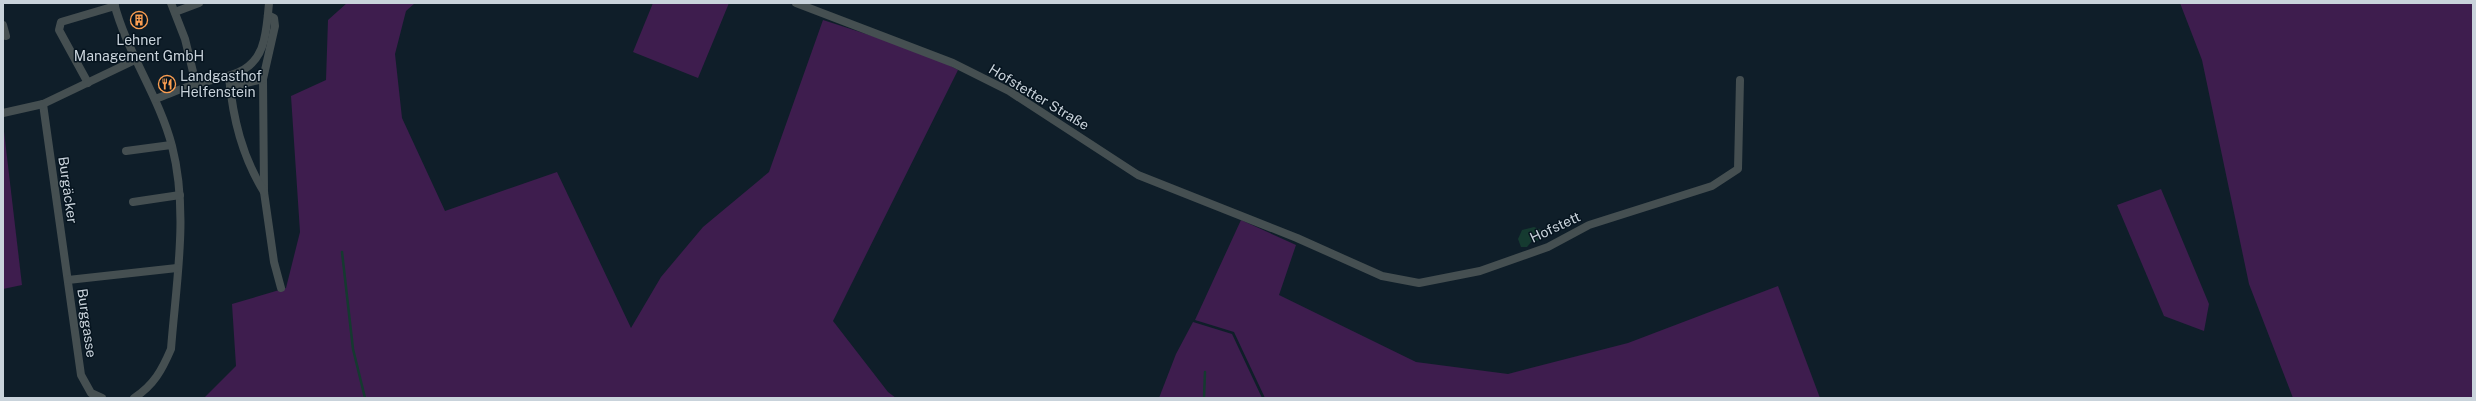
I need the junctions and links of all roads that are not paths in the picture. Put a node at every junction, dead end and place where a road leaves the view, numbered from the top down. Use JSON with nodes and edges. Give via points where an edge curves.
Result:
{"nodes":[{"id":1,"x":172,"y":3,"type":"edge"},
{"id":2,"x":198,"y":3,"type":"edge"},
{"id":3,"x":269,"y":3,"type":"edge"},
{"id":4,"x":796,"y":3,"type":"edge"},
{"id":5,"x":114,"y":4,"type":"edge"},
{"id":6,"x":175,"y":12,"type":"junction"},
{"id":7,"x":268,"y":15,"type":"junction"},
{"id":8,"x":3,"y":25,"type":"edge"},
{"id":9,"x":6,"y":36,"type":"dead end"},
{"id":10,"x":135,"y":60,"type":"junction"},
{"id":11,"x":229,"y":77,"type":"junction"},
{"id":12,"x":263,"y":79,"type":"junction"},
{"id":13,"x":1740,"y":80,"type":"dead end"},
{"id":14,"x":88,"y":83,"type":"junction"},
{"id":15,"x":196,"y":84,"type":"junction"},
{"id":16,"x":230,"y":87,"type":"junction"},
{"id":17,"x":156,"y":99,"type":"junction"},
{"id":18,"x":43,"y":104,"type":"junction"},
{"id":19,"x":3,"y":113,"type":"edge"},
{"id":20,"x":171,"y":145,"type":"junction"},
{"id":21,"x":126,"y":151,"type":"dead end"},
{"id":22,"x":264,"y":192,"type":"junction"},
{"id":23,"x":180,"y":195,"type":"junction"},
{"id":24,"x":133,"y":202,"type":"dead end"},
{"id":25,"x":1297,"y":238,"type":"joint"},
{"id":26,"x":177,"y":268,"type":"junction"},
{"id":27,"x":68,"y":280,"type":"junction"},
{"id":28,"x":281,"y":288,"type":"dead end"},
{"id":29,"x":102,"y":398,"type":"edge"},
{"id":30,"x":134,"y":398,"type":"edge"}],
"edges":[{"from":1,"to":6,"type":"street"},
{"from":2,"to":6,"type":"street"},
{"from":3,"to":7,"type":"street"},
{"from":4,"to":25,"type":"street","name":"Hofstetter Straße","via":[[953,63],[1009,90],[1138,175]]},
{"from":5,"to":10,"type":"street"},
{"from":5,"to":14,"type":"street","via":[[61,22],[59,30]]},
{"from":6,"to":15,"type":"street","via":[[185,39]]},
{"from":7,"to":11,"type":"street","via":[[264,41],[257,56],[244,70]]},
{"from":7,"to":12,"type":"street","via":[[274,18],[275,26]]},
{"from":8,"to":9,"type":"street"},
{"from":10,"to":14,"type":"street"},
{"from":10,"to":17,"type":"street"},
{"from":11,"to":15,"type":"street"},
{"from":11,"to":16,"type":"street"},
{"from":12,"to":16,"type":"street"},
{"from":12,"to":22,"type":"street"},
{"from":13,"to":25,"type":"street","name":"Hofstett","via":[[1738,169],[1712,186],[1589,225],[1548,247],[1480,271],[1419,283],[1382,276]]},
{"from":14,"to":18,"type":"street"},
{"from":15,"to":17,"type":"street"},
{"from":16,"to":22,"type":"street","via":[[237,130],[250,169]]},
{"from":17,"to":20,"type":"street"},
{"from":18,"to":19,"type":"street"},
{"from":18,"to":27,"type":"street","name":"Burgäcker"},
{"from":20,"to":21,"type":"street"},
{"from":20,"to":23,"type":"street"},
{"from":22,"to":28,"type":"street","via":[[274,262]]},
{"from":23,"to":24,"type":"street"},
{"from":23,"to":26,"type":"street"},
{"from":26,"to":27,"type":"street","name":"Burggasse"},
{"from":26,"to":30,"type":"street","via":[[171,349],[161,372],[147,390]]},
{"from":27,"to":29,"type":"street","name":"Burggasse","via":[[81,375],[91,393]]}]}
